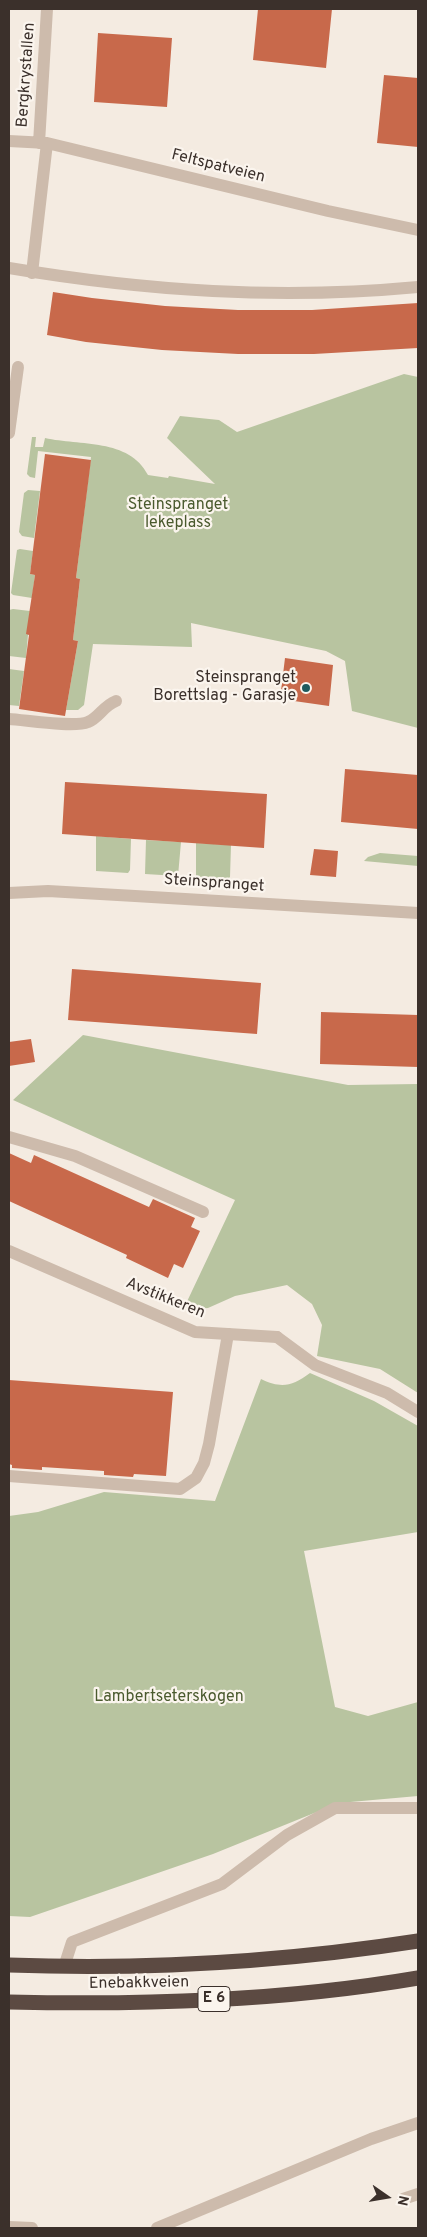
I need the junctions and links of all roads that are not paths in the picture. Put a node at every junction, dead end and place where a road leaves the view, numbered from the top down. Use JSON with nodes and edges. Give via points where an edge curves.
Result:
{"nodes":[{"id":1,"x":47,"y":9,"type":"edge"},
{"id":2,"x":9,"y":140,"type":"edge"},
{"id":3,"x":43,"y":143,"type":"junction"},
{"id":4,"x":418,"y":230,"type":"edge"},
{"id":5,"x":9,"y":268,"type":"edge"},
{"id":6,"x":32,"y":272,"type":"junction"},
{"id":7,"x":418,"y":287,"type":"edge"},
{"id":8,"x":18,"y":367,"type":"dead end"},
{"id":9,"x":9,"y":433,"type":"edge"},
{"id":10,"x":116,"y":701,"type":"dead end"},
{"id":11,"x":9,"y":719,"type":"edge"},
{"id":12,"x":9,"y":893,"type":"edge"},
{"id":13,"x":418,"y":913,"type":"edge"},
{"id":14,"x":9,"y":1137,"type":"edge"},
{"id":15,"x":203,"y":1212,"type":"dead end"},
{"id":16,"x":9,"y":1251,"type":"edge"},
{"id":17,"x":228,"y":1334,"type":"junction"},
{"id":18,"x":418,"y":1412,"type":"edge"},
{"id":19,"x":9,"y":1476,"type":"edge"},
{"id":20,"x":418,"y":1808,"type":"edge"},
{"id":21,"x":418,"y":1941,"type":"edge"},
{"id":22,"x":9,"y":1965,"type":"edge"},
{"id":23,"x":64,"y":1967,"type":"junction"},
{"id":24,"x":418,"y":1978,"type":"edge"},
{"id":25,"x":9,"y":2002,"type":"edge"},
{"id":26,"x":418,"y":2123,"type":"edge"},
{"id":27,"x":418,"y":2194,"type":"edge"},
{"id":28,"x":403,"y":2199,"type":"dead end"},
{"id":29,"x":9,"y":2227,"type":"edge"},
{"id":30,"x":32,"y":2228,"type":"edge"},
{"id":31,"x":157,"y":2228,"type":"edge"}],
"edges":[{"from":1,"to":3,"type":"street","name":"Bergkrystallen"},
{"from":2,"to":3,"type":"street","name":"Feltspatveien"},
{"from":3,"to":4,"type":"street","name":"Feltspatveien"},
{"from":3,"to":6,"type":"street"},
{"from":5,"to":6,"type":"street"},
{"from":6,"to":7,"type":"street","via":[[144,288],[225,293],[309,294]]},
{"from":8,"to":9,"type":"street"},
{"from":10,"to":11,"type":"street","via":[[106,705],[96,717],[85,723]]},
{"from":12,"to":13,"type":"street","name":"Steinspranget","via":[[48,891]]},
{"from":14,"to":15,"type":"street","via":[[75,1156]]},
{"from":16,"to":17,"type":"street","name":"Avstikkeren","via":[[195,1332]]},
{"from":17,"to":18,"type":"street","name":"Avstikkeren","via":[[277,1337],[315,1365],[387,1393]]},
{"from":17,"to":19,"type":"street","via":[[204,1464],[196,1478],[180,1489]]},
{"from":20,"to":23,"type":"street","via":[[335,1808],[287,1836],[222,1884],[72,1942]]},
{"from":21,"to":23,"type":"highway","name":"Enebakkveien","number":"E 6","via":[[245,1961]]},
{"from":22,"to":23,"type":"highway","name":"Enebakkveien","number":"E 6"},
{"from":24,"to":25,"type":"highway","name":"Enebakkveien","number":"E 6","via":[[240,1998],[118,2003]]},
{"from":26,"to":31,"type":"street","via":[[371,2139]]},
{"from":27,"to":28,"type":"street"},
{"from":29,"to":30,"type":"street"}]}
